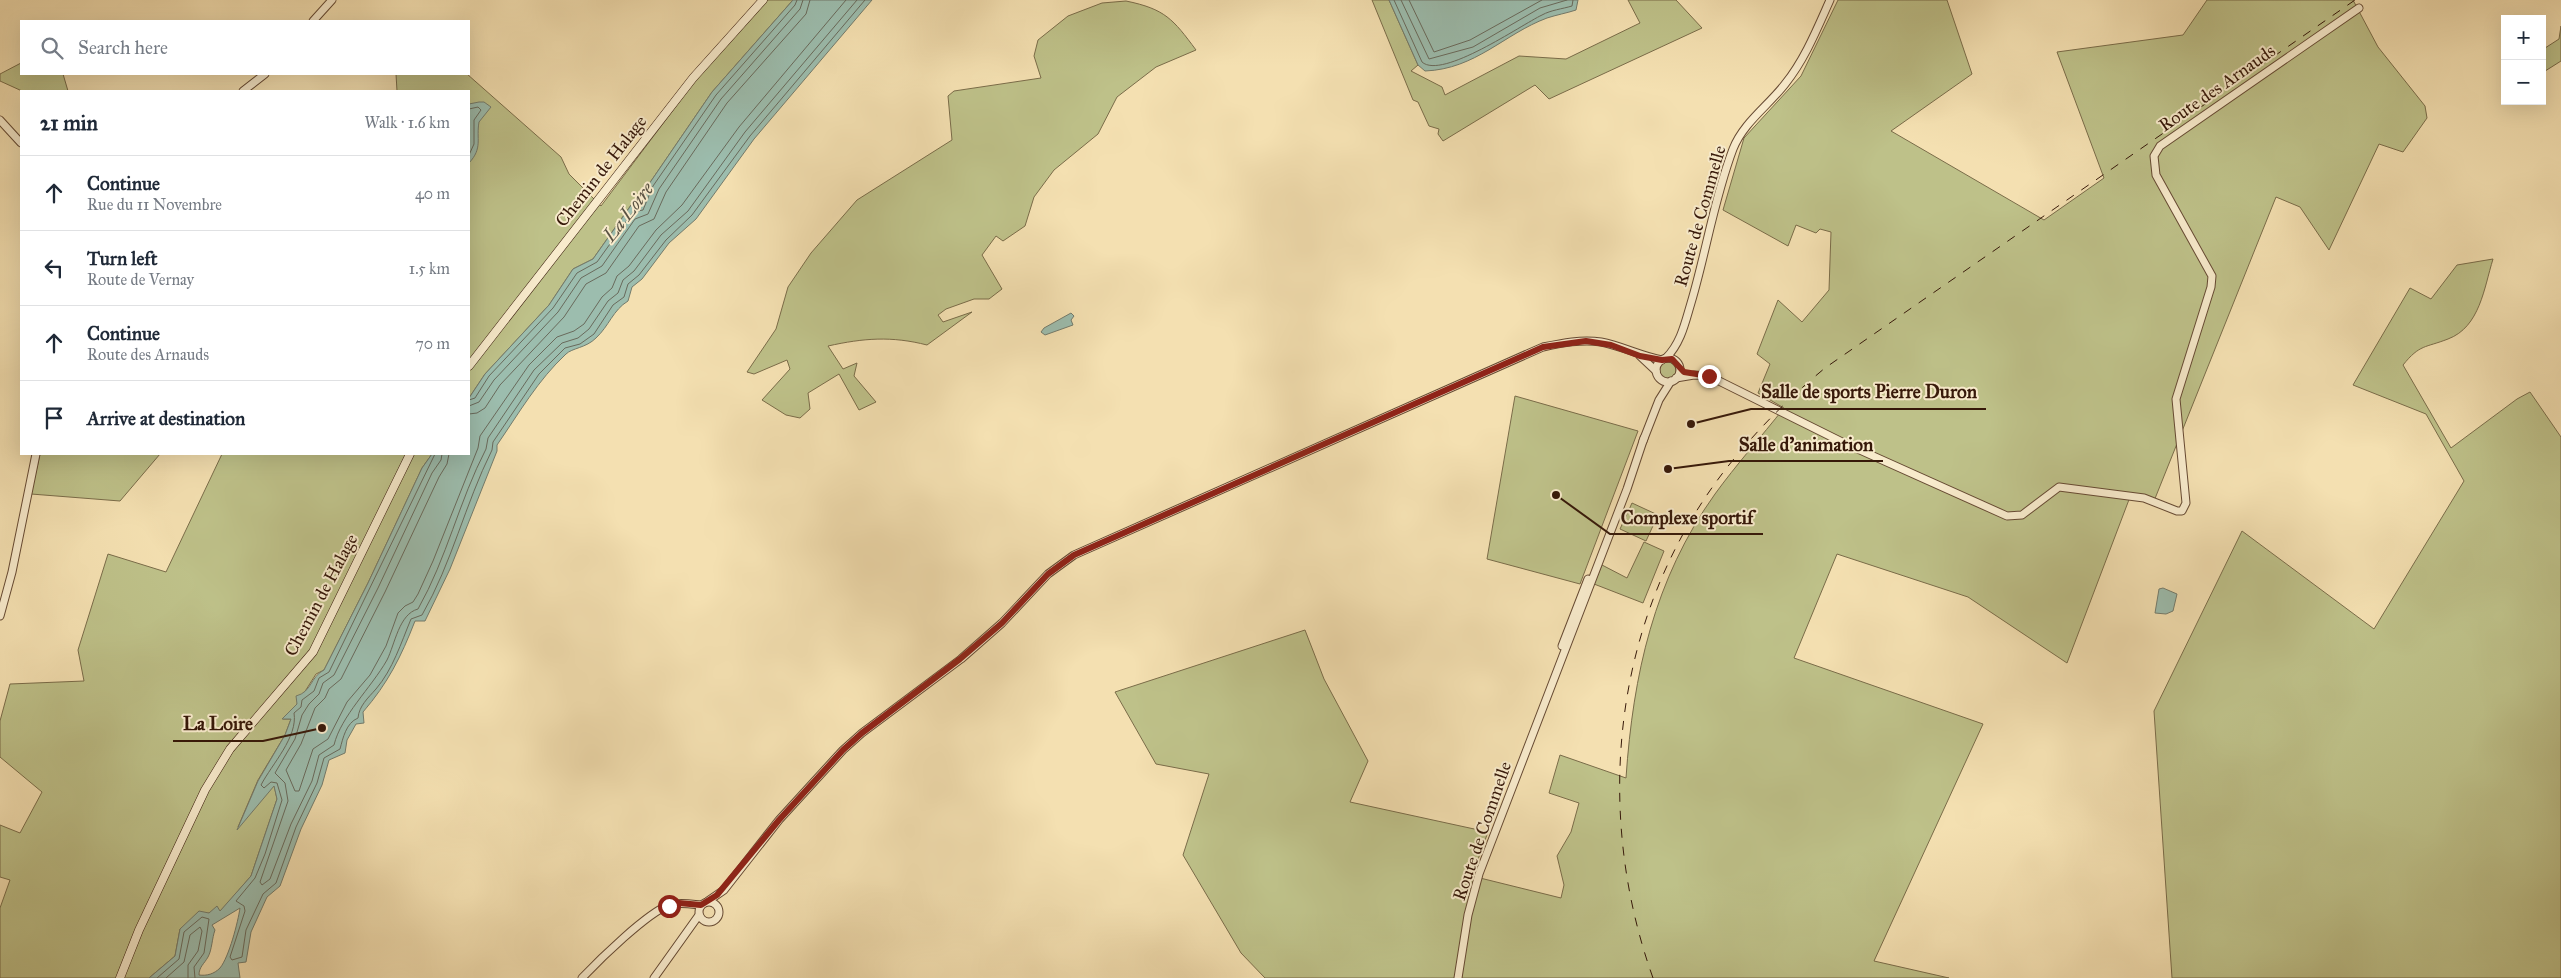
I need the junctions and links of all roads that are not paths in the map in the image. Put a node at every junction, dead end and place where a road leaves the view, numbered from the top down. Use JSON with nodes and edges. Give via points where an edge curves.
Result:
{"nodes":[{"id":1,"x":332,"y":0,"type":"edge"},
{"id":2,"x":763,"y":0,"type":"edge"},
{"id":3,"x":1830,"y":0,"type":"edge"},
{"id":4,"x":2359,"y":8,"type":"dead end"},
{"id":5,"x":314,"y":20,"type":"edge"},
{"id":6,"x":264,"y":75,"type":"edge"},
{"id":7,"x":244,"y":90,"type":"edge"},
{"id":8,"x":0,"y":120,"type":"edge"},
{"id":9,"x":20,"y":142,"type":"edge"},
{"id":10,"x":1676,"y":347,"type":"junction"},
{"id":11,"x":1640,"y":356,"type":"junction"},
{"id":12,"x":1664,"y":359,"type":"junction"},
{"id":13,"x":470,"y":365,"type":"edge"},
{"id":14,"x":1678,"y":366,"type":"junction"},
{"id":15,"x":1656,"y":371,"type":"junction"},
{"id":16,"x":1694,"y":375,"type":"junction"},
{"id":17,"x":1660,"y":379,"type":"junction"},
{"id":18,"x":1674,"y":380,"type":"junction"},
{"id":19,"x":1659,"y":400,"type":"junction"},
{"id":20,"x":36,"y":455,"type":"edge"},
{"id":21,"x":410,"y":455,"type":"edge"},
{"id":22,"x":0,"y":616,"type":"edge"},
{"id":23,"x":724,"y":890,"type":"junction"},
{"id":24,"x":701,"y":908,"type":"junction"},
{"id":25,"x":719,"y":911,"type":"junction"},
{"id":26,"x":709,"y":922,"type":"junction"},
{"id":27,"x":686,"y":936,"type":"junction"},
{"id":28,"x":120,"y":978,"type":"edge"},
{"id":29,"x":582,"y":978,"type":"edge"},
{"id":30,"x":654,"y":978,"type":"edge"},
{"id":31,"x":1458,"y":978,"type":"edge"}],
"edges":[{"from":1,"to":5,"type":"street"},
{"from":2,"to":13,"type":"main road","name":"Chemin de Halage","via":[[693,78]]},
{"from":3,"to":10,"type":"street","name":"Route de Commelle","via":[[1791,76],[1738,137]]},
{"from":4,"to":16,"type":"street","name":"Route des Arnauds","via":[[2160,146],[2154,156],[2156,176],[2212,276],[2176,399],[2186,503],[2182,511],[2144,498],[2059,487],[2022,515],[2007,516],[1842,442],[1709,376]]},
{"from":6,"to":7,"type":"street"},
{"from":8,"to":9,"type":"street"},
{"from":10,"to":12,"type":"street","name":"Route de Commelle"},
{"from":10,"to":14,"type":"street","name":"Route de Commelle"},
{"from":11,"to":12,"type":"street"},
{"from":11,"to":15,"type":"street"},
{"from":11,"to":23,"type":"street","via":[[1611,345],[1586,341],[1543,347],[1074,555],[1048,574],[1002,623],[960,659],[843,750],[779,820]]},
{"from":12,"to":14,"type":"street"},
{"from":12,"to":15,"type":"street"},
{"from":14,"to":16,"type":"street","name":"Route des Arnauds"},
{"from":14,"to":18,"type":"street"},
{"from":15,"to":17,"type":"street"},
{"from":16,"to":18,"type":"street","name":"Route des Arnauds"},
{"from":17,"to":18,"type":"street"},
{"from":17,"to":19,"type":"street","name":"Route de Commelle"},
{"from":18,"to":19,"type":"street","name":"Route de Commelle"},
{"from":19,"to":31,"type":"street","name":"Route de Commelle","via":[[1569,624],[1546,696],[1479,874],[1468,915]]},
{"from":20,"to":22,"type":"street"},
{"from":21,"to":28,"type":"main road","name":"Chemin de Halage","via":[[313,652],[230,749],[205,790]]},
{"from":23,"to":24,"type":"street"},
{"from":23,"to":25,"type":"street"},
{"from":24,"to":25,"type":"street","via":[[716,905]]},
{"from":24,"to":26,"type":"street","via":[[703,920]]},
{"from":24,"to":27,"type":"street"},
{"from":24,"to":29,"type":"street","via":[[679,903],[657,911]]},
{"from":25,"to":26,"type":"street"},
{"from":26,"to":27,"type":"street"},
{"from":27,"to":30,"type":"street"}]}
